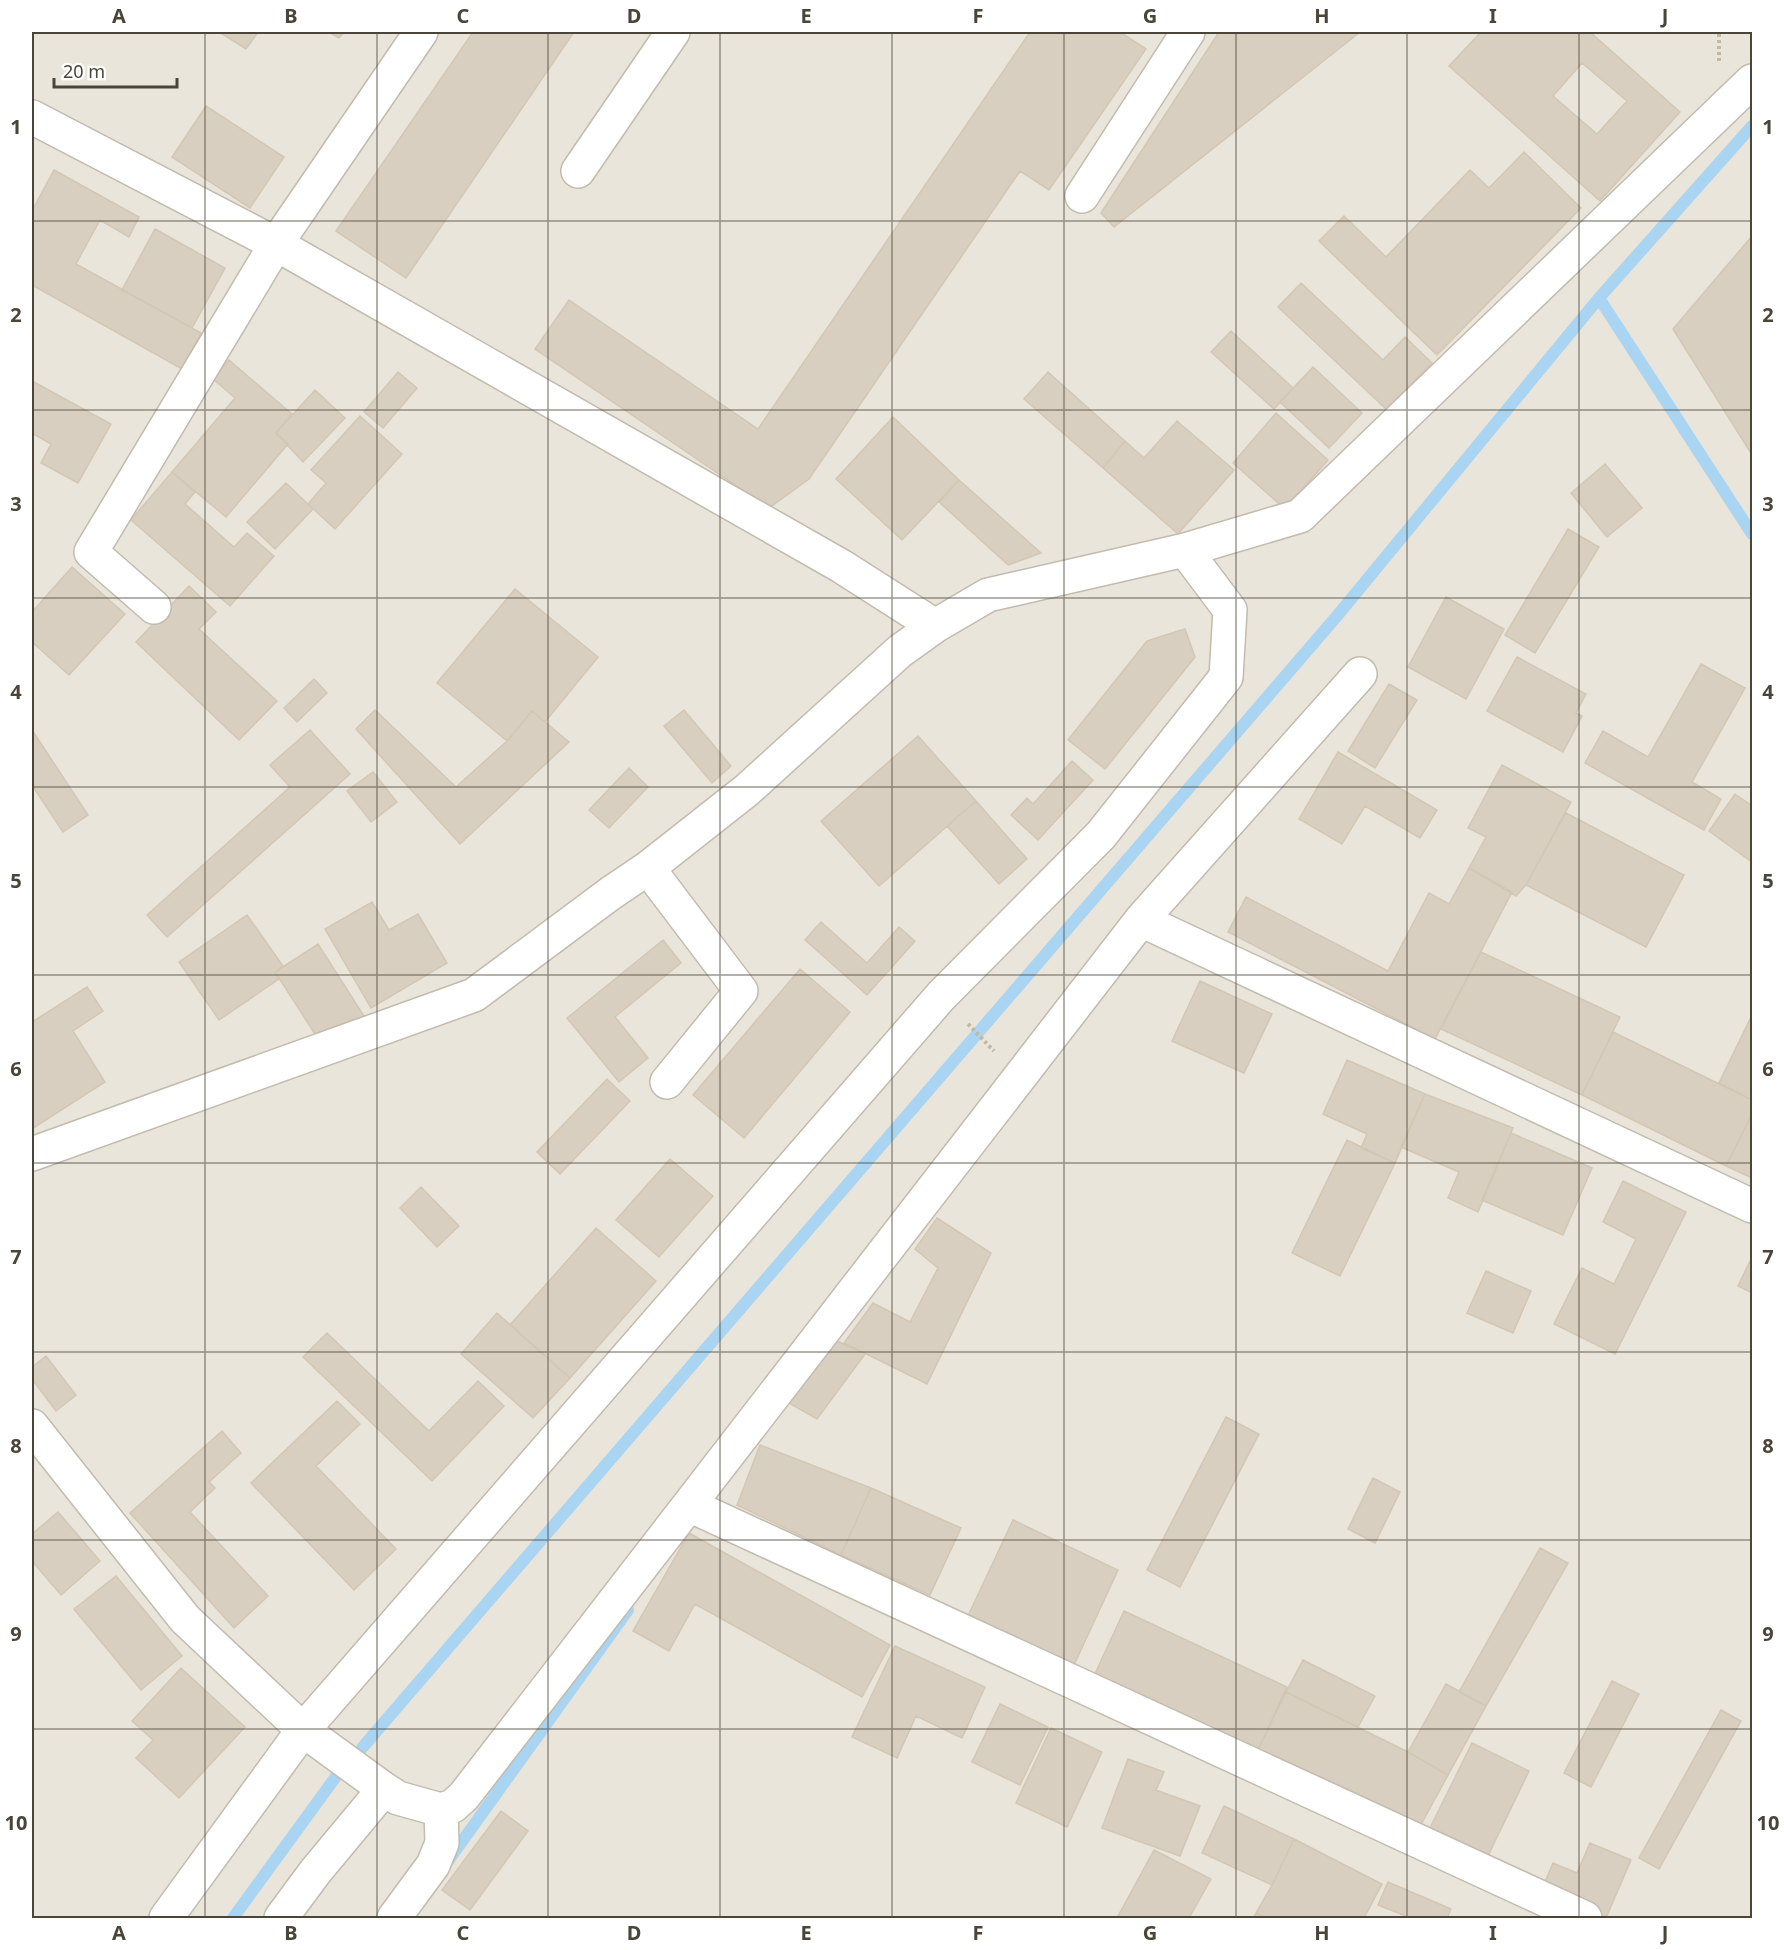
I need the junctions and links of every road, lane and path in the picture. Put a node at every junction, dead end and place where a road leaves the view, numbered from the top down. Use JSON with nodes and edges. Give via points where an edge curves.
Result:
{"nodes":[{"id":1,"x":421,"y":32,"type":"edge"},
{"id":2,"x":673,"y":32,"type":"edge"},
{"id":3,"x":1188,"y":32,"type":"edge"},
{"id":4,"x":1752,"y":81,"type":"edge"},
{"id":5,"x":32,"y":117,"type":"edge"},
{"id":6,"x":578,"y":171,"type":"dead end"},
{"id":7,"x":1082,"y":196,"type":"dead end"},
{"id":8,"x":276,"y":244,"type":"junction"},
{"id":9,"x":1185,"y":550,"type":"junction"},
{"id":10,"x":154,"y":607,"type":"dead end"},
{"id":11,"x":935,"y":626,"type":"junction"},
{"id":12,"x":1360,"y":674,"type":"dead end"},
{"id":13,"x":648,"y":868,"type":"junction"},
{"id":14,"x":1141,"y":920,"type":"junction"},
{"id":15,"x":941,"y":996,"type":"junction"},
{"id":16,"x":1020,"y":1077,"type":"junction"},
{"id":17,"x":667,"y":1082,"type":"dead end"},
{"id":18,"x":32,"y":1154,"type":"edge"},
{"id":19,"x":1752,"y":1206,"type":"edge"},
{"id":20,"x":32,"y":1426,"type":"edge"},
{"id":21,"x":689,"y":1505,"type":"junction"},
{"id":22,"x":303,"y":1730,"type":"junction"},
{"id":23,"x":384,"y":1789,"type":"junction"},
{"id":24,"x":441,"y":1810,"type":"junction"},
{"id":25,"x":166,"y":1918,"type":"edge"},
{"id":26,"x":281,"y":1918,"type":"edge"},
{"id":27,"x":394,"y":1918,"type":"edge"},
{"id":28,"x":1585,"y":1918,"type":"edge"}],
"edges":[{"from":1,"to":8,"type":"street"},
{"from":2,"to":6,"type":"street"},
{"from":3,"to":7,"type":"street"},
{"from":4,"to":9,"type":"street","via":[[1300,516]]},
{"from":5,"to":8,"type":"street"},
{"from":8,"to":10,"type":"street","via":[[92,552]]},
{"from":8,"to":11,"type":"street","via":[[841,566]]},
{"from":9,"to":11,"type":"street","via":[[988,595]]},
{"from":9,"to":15,"type":"street","via":[[1230,610],[1226,677],[1101,835]]},
{"from":11,"to":13,"type":"street","via":[[900,651],[747,790]]},
{"from":12,"to":14,"type":"street"},
{"from":13,"to":17,"type":"street","via":[[741,991]]},
{"from":13,"to":18,"type":"street","via":[[474,995]]},
{"from":14,"to":16,"type":"street"},
{"from":14,"to":19,"type":"street"},
{"from":15,"to":16,"type":"path"},
{"from":15,"to":22,"type":"street"},
{"from":16,"to":21,"type":"street"},
{"from":20,"to":22,"type":"street","via":[[185,1618]]},
{"from":21,"to":24,"type":"street","via":[[464,1796]]},
{"from":21,"to":28,"type":"street"},
{"from":22,"to":23,"type":"street"},
{"from":22,"to":25,"type":"street"},
{"from":23,"to":24,"type":"street","via":[[398,1798]]},
{"from":23,"to":26,"type":"street"},
{"from":24,"to":27,"type":"street","via":[[442,1843],[433,1865]]}]}
